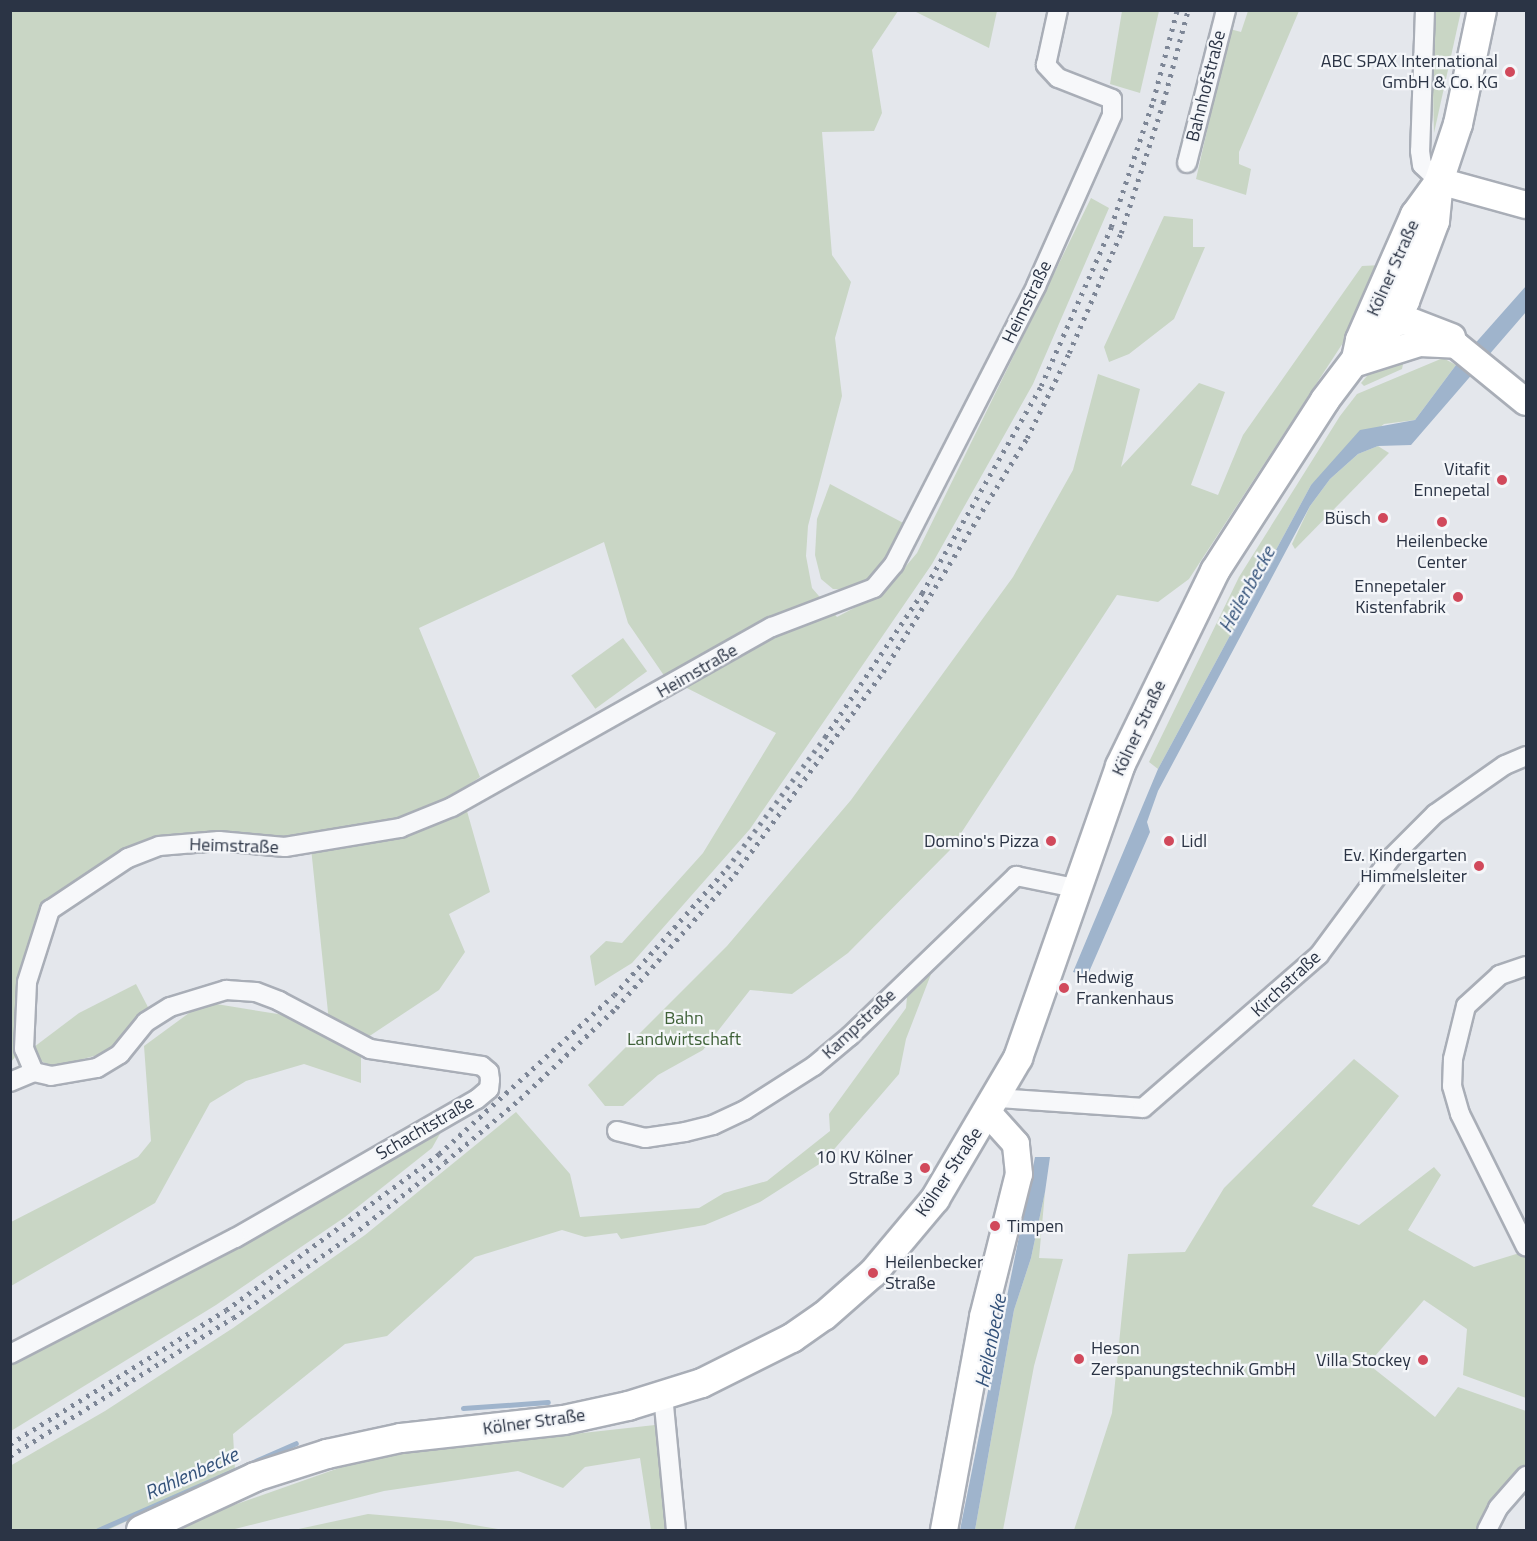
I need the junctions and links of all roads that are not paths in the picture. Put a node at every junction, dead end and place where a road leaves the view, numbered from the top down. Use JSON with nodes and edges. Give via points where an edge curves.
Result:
{"nodes":[{"id":1,"x":1058,"y":10,"type":"edge"},
{"id":2,"x":1226,"y":10,"type":"edge"},
{"id":3,"x":1425,"y":10,"type":"edge"},
{"id":4,"x":1482,"y":10,"type":"edge"},
{"id":5,"x":1187,"y":163,"type":"dead end"},
{"id":6,"x":1439,"y":181,"type":"junction"},
{"id":7,"x":1527,"y":205,"type":"edge"},
{"id":8,"x":1394,"y":321,"type":"junction"},
{"id":9,"x":1366,"y":328,"type":"junction"},
{"id":10,"x":1468,"y":353,"type":"junction"},
{"id":11,"x":1355,"y":362,"type":"junction"},
{"id":12,"x":1527,"y":402,"type":"edge"},
{"id":13,"x":1527,"y":756,"type":"edge"},
{"id":14,"x":1075,"y":888,"type":"junction"},
{"id":15,"x":1527,"y":966,"type":"edge"},
{"id":16,"x":34,"y":1072,"type":"junction"},
{"id":17,"x":10,"y":1082,"type":"edge"},
{"id":18,"x":993,"y":1105,"type":"junction"},
{"id":19,"x":617,"y":1131,"type":"dead end"},
{"id":20,"x":1527,"y":1247,"type":"edge"},
{"id":21,"x":10,"y":1354,"type":"edge"},
{"id":22,"x":663,"y":1395,"type":"junction"},
{"id":23,"x":1527,"y":1476,"type":"edge"},
{"id":24,"x":141,"y":1530,"type":"edge"},
{"id":25,"x":676,"y":1530,"type":"edge"},
{"id":26,"x":944,"y":1530,"type":"edge"},
{"id":27,"x":1487,"y":1530,"type":"edge"}],
"edges":[{"from":1,"to":16,"type":"street","name":"Heimstraße","via":[[1046,65],[1058,78],[1112,99],[1112,115],[1036,286],[894,564],[874,588],[772,627],[452,807],[400,828],[285,848],[219,841],[159,846],[128,858],[50,910],[27,982],[24,1049]]},
{"from":2,"to":5,"type":"street","name":"Bahnhofstraße"},
{"from":3,"to":6,"type":"street","via":[[1420,151],[1422,165]]},
{"from":4,"to":6,"type":"main road","name":"Kölner Straße","via":[[1458,124]]},
{"from":6,"to":7,"type":"main road"},
{"from":6,"to":8,"type":"main road","name":"Kölner Straße","via":[[1435,221],[1423,259]]},
{"from":6,"to":9,"type":"main road","name":"Kölner Straße","via":[[1415,215]]},
{"from":8,"to":9,"type":"main road"},
{"from":8,"to":10,"type":"main road","via":[[1434,327]]},
{"from":8,"to":11,"type":"main road","name":"Kölner Straße","via":[[1384,336]]},
{"from":9,"to":11,"type":"main road","name":"Kölner Straße"},
{"from":10,"to":11,"type":"main road","via":[[1420,343]]},
{"from":10,"to":12,"type":"main road"},
{"from":11,"to":14,"type":"main road","name":"Kölner Straße","via":[[1293,446],[1215,571],[1119,766]]},
{"from":13,"to":18,"type":"street","name":"Kirchstraße","via":[[1476,783],[1429,819],[1390,859],[1319,955],[1143,1108]]},
{"from":14,"to":18,"type":"main road","name":"Kölner Straße","via":[[1018,1058]]},
{"from":14,"to":19,"type":"street","name":"Kampstraße","via":[[1016,876],[850,1036],[814,1066],[745,1110],[714,1125],[685,1132],[645,1138]]},
{"from":15,"to":20,"type":"street","via":[[1500,975],[1466,1006],[1453,1059],[1452,1086],[1460,1114]]},
{"from":16,"to":17,"type":"street","name":"Schachtstraße"},
{"from":16,"to":21,"type":"street","name":"Schachtstraße","via":[[51,1076],[97,1068],[120,1054],[146,1022],[170,1007],[226,990],[256,992],[271,998],[370,1049],[482,1066],[489,1072],[490,1080],[489,1089],[477,1099],[275,1215]]},
{"from":18,"to":22,"type":"main road","name":"Kölner Straße","via":[[935,1199],[851,1294],[774,1347],[714,1378]]},
{"from":18,"to":26,"type":"main road","via":[[1016,1144],[1019,1174],[983,1317]]},
{"from":22,"to":24,"type":"main road","name":"Kölner Straße","via":[[564,1420],[401,1438],[327,1454],[255,1477]]},
{"from":22,"to":25,"type":"street"},
{"from":23,"to":27,"type":"street","via":[[1498,1508]]}]}
